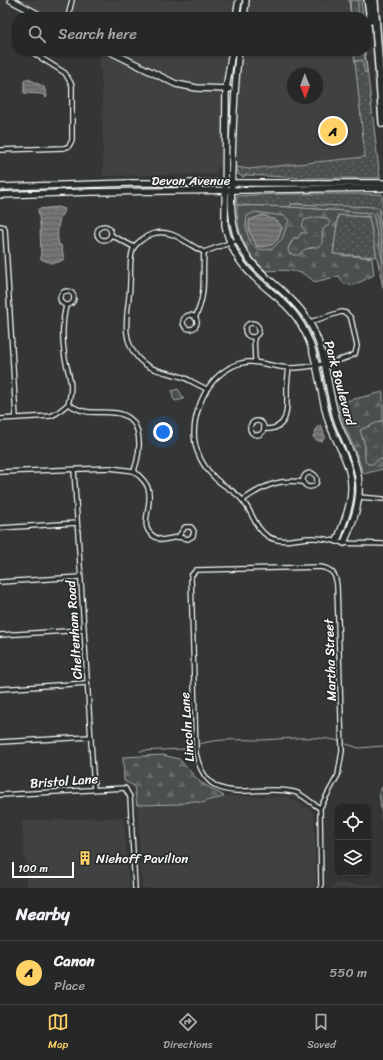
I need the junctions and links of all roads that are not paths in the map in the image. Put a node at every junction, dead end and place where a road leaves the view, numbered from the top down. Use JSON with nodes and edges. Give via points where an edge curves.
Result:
{"nodes":[{"id":1,"x":11,"y":0,"type":"edge"},
{"id":2,"x":72,"y":0,"type":"edge"},
{"id":3,"x":239,"y":0,"type":"edge"},
{"id":4,"x":246,"y":0,"type":"edge"},
{"id":5,"x":368,"y":0,"type":"edge"},
{"id":6,"x":374,"y":0,"type":"edge"},
{"id":7,"x":33,"y":12,"type":"edge"},
{"id":8,"x":69,"y":12,"type":"edge"},
{"id":9,"x":237,"y":12,"type":"edge"},
{"id":10,"x":245,"y":12,"type":"edge"},
{"id":11,"x":370,"y":12,"type":"edge"},
{"id":12,"x":371,"y":22,"type":"edge"},
{"id":13,"x":38,"y":56,"type":"edge"},
{"id":14,"x":119,"y":56,"type":"edge"},
{"id":15,"x":231,"y":56,"type":"edge"},
{"id":16,"x":238,"y":56,"type":"edge"},
{"id":17,"x":379,"y":80,"type":"junction"},
{"id":18,"x":226,"y":89,"type":"junction"},
{"id":19,"x":234,"y":90,"type":"junction"},
{"id":20,"x":383,"y":123,"type":"edge"},
{"id":21,"x":0,"y":150,"type":"edge"},
{"id":22,"x":232,"y":182,"type":"junction"},
{"id":23,"x":224,"y":183,"type":"junction"},
{"id":24,"x":383,"y":183,"type":"edge"},
{"id":25,"x":368,"y":185,"type":"junction"},
{"id":26,"x":0,"y":187,"type":"edge"},
{"id":27,"x":383,"y":188,"type":"edge"},
{"id":28,"x":224,"y":190,"type":"junction"},
{"id":29,"x":232,"y":190,"type":"junction"},
{"id":30,"x":0,"y":195,"type":"edge"},
{"id":31,"x":2,"y":227,"type":"edge"},
{"id":32,"x":111,"y":235,"type":"dead end"},
{"id":33,"x":238,"y":240,"type":"junction"},
{"id":34,"x":230,"y":244,"type":"junction"},
{"id":35,"x":134,"y":247,"type":"junction"},
{"id":36,"x":204,"y":252,"type":"junction"},
{"id":37,"x":66,"y":305,"type":"dead end"},
{"id":38,"x":195,"y":318,"type":"dead end"},
{"id":39,"x":310,"y":322,"type":"junction"},
{"id":40,"x":254,"y":337,"type":"junction"},
{"id":41,"x":255,"y":361,"type":"junction"},
{"id":42,"x":326,"y":362,"type":"junction"},
{"id":43,"x":317,"y":364,"type":"junction"},
{"id":44,"x":289,"y":368,"type":"junction"},
{"id":45,"x":207,"y":389,"type":"junction"},
{"id":46,"x":68,"y":404,"type":"junction"},
{"id":47,"x":16,"y":418,"type":"junction"},
{"id":48,"x":0,"y":419,"type":"edge"},
{"id":49,"x":264,"y":429,"type":"junction"},
{"id":50,"x":74,"y":470,"type":"junction"},
{"id":51,"x":134,"y":471,"type":"junction"},
{"id":52,"x":0,"y":472,"type":"edge"},
{"id":53,"x":303,"y":482,"type":"junction"},
{"id":54,"x":359,"y":497,"type":"junction"},
{"id":55,"x":383,"y":499,"type":"edge"},
{"id":56,"x":243,"y":500,"type":"junction"},
{"id":57,"x":77,"y":523,"type":"junction"},
{"id":58,"x":0,"y":528,"type":"edge"},
{"id":59,"x":178,"y":536,"type":"junction"},
{"id":60,"x":336,"y":541,"type":"junction"},
{"id":61,"x":344,"y":543,"type":"junction"},
{"id":62,"x":383,"y":544,"type":"edge"},
{"id":63,"x":192,"y":574,"type":"joint"},
{"id":64,"x":80,"y":577,"type":"junction"},
{"id":65,"x":0,"y":582,"type":"edge"},
{"id":66,"x":84,"y":630,"type":"junction"},
{"id":67,"x":0,"y":635,"type":"edge"},
{"id":68,"x":87,"y":683,"type":"junction"},
{"id":69,"x":0,"y":689,"type":"edge"},
{"id":70,"x":90,"y":737,"type":"junction"},
{"id":71,"x":0,"y":742,"type":"edge"},
{"id":72,"x":94,"y":789,"type":"junction"},
{"id":73,"x":0,"y":795,"type":"edge"},
{"id":74,"x":320,"y":808,"type":"junction"},
{"id":75,"x":135,"y":888,"type":"edge"},
{"id":76,"x":322,"y":888,"type":"edge"}],
"edges":[{"from":1,"to":7,"type":"street"},
{"from":2,"to":8,"type":"street"},
{"from":3,"to":9,"type":"street"},
{"from":4,"to":10,"type":"street"},
{"from":5,"to":11,"type":"highway"},
{"from":6,"to":17,"type":"highway"},
{"from":12,"to":17,"type":"highway"},
{"from":13,"to":21,"type":"street","via":[[65,73],[72,85],[70,146]]},
{"from":14,"to":18,"type":"street","via":[[176,84]]},
{"from":15,"to":18,"type":"street","name":"Park Boulevard"},
{"from":16,"to":19,"type":"street","name":"Park Boulevard"},
{"from":17,"to":20,"type":"highway"},
{"from":18,"to":19,"type":"street"},
{"from":18,"to":23,"type":"street","name":"Park Boulevard"},
{"from":19,"to":22,"type":"street","name":"Park Boulevard"},
{"from":22,"to":23,"type":"street","name":"Devon Avenue"},
{"from":22,"to":25,"type":"street","name":"Devon Avenue"},
{"from":22,"to":29,"type":"street","name":"Park Boulevard"},
{"from":23,"to":26,"type":"street","name":"Devon Avenue"},
{"from":23,"to":28,"type":"street","name":"Park Boulevard"},
{"from":24,"to":25,"type":"street","name":"Devon Avenue"},
{"from":25,"to":27,"type":"street","name":"Devon Avenue"},
{"from":25,"to":29,"type":"street","name":"Devon Avenue"},
{"from":28,"to":29,"type":"street","name":"Devon Avenue"},
{"from":28,"to":30,"type":"street","name":"Devon Avenue"},
{"from":28,"to":34,"type":"street","name":"Park Boulevard","via":[[224,220]]},
{"from":29,"to":33,"type":"street","name":"Park Boulevard","via":[[232,221]]},
{"from":31,"to":47,"type":"street"},
{"from":32,"to":35,"type":"street"},
{"from":33,"to":34,"type":"street"},
{"from":33,"to":39,"type":"street","name":"Park Boulevard","via":[[254,266],[285,292]]},
{"from":34,"to":36,"type":"street"},
{"from":34,"to":43,"type":"street","name":"Park Boulevard","via":[[248,271],[276,295],[296,317],[308,336]]},
{"from":35,"to":36,"type":"street","via":[[152,234],[164,232],[178,236]]},
{"from":35,"to":45,"type":"street","via":[[129,265],[130,282],[126,315],[126,331],[130,345],[138,358],[147,365]]},
{"from":36,"to":38,"type":"street","via":[[204,289]]},
{"from":37,"to":46,"type":"street","via":[[64,346],[72,392]]},
{"from":39,"to":42,"type":"street","name":"Park Boulevard"},
{"from":39,"to":42,"type":"street","via":[[341,312],[351,318],[357,351],[352,355]]},
{"from":40,"to":40,"type":"street","via":[[259,329],[250,324],[246,326],[246,333],[249,337]]},
{"from":40,"to":41,"type":"street"},
{"from":41,"to":44,"type":"street"},
{"from":41,"to":45,"type":"street","via":[[243,362],[229,368]]},
{"from":42,"to":43,"type":"street"},
{"from":42,"to":54,"type":"street","name":"Park Boulevard","via":[[335,414],[356,463]]},
{"from":43,"to":44,"type":"street"},
{"from":43,"to":60,"type":"street","name":"Park Boulevard","via":[[329,423],[351,477],[350,506]]},
{"from":44,"to":49,"type":"street","via":[[285,418],[275,428]]},
{"from":45,"to":56,"type":"street","via":[[197,414],[195,428],[198,453],[214,478]]},
{"from":46,"to":47,"type":"street","via":[[57,413],[44,417]]},
{"from":46,"to":51,"type":"street","via":[[85,412],[117,413],[132,422],[137,429],[140,445],[140,455]]},
{"from":47,"to":48,"type":"street"},
{"from":49,"to":49,"type":"street","via":[[262,422],[258,420],[250,427],[255,435]]},
{"from":50,"to":51,"type":"street","via":[[119,468]]},
{"from":50,"to":52,"type":"street"},
{"from":50,"to":57,"type":"street","name":"Cheltenham Road"},
{"from":51,"to":59,"type":"street","via":[[148,487],[149,506],[145,520],[149,533],[162,540]]},
{"from":53,"to":53,"type":"street","via":[[312,487],[316,484],[317,478],[309,473],[305,475]]},
{"from":53,"to":56,"type":"street","via":[[273,482]]},
{"from":54,"to":55,"type":"street"},
{"from":54,"to":61,"type":"street","name":"Park Boulevard","via":[[355,517]]},
{"from":56,"to":60,"type":"street","via":[[258,527],[270,537],[285,541],[314,538]]},
{"from":57,"to":58,"type":"street"},
{"from":57,"to":64,"type":"street","name":"Cheltenham Road"},
{"from":59,"to":59,"type":"street","via":[[190,539],[194,536],[194,531],[191,527],[186,527]]},
{"from":60,"to":61,"type":"street"},
{"from":61,"to":62,"type":"street"},
{"from":63,"to":74,"type":"street","name":"Lincoln Lane","via":[[196,753],[205,778],[233,792],[295,792]]},
{"from":63,"to":74,"type":"street","name":"Martha Street","via":[[201,569],[320,567],[335,574],[342,751],[338,775]]},
{"from":64,"to":65,"type":"street"},
{"from":64,"to":66,"type":"street","name":"Cheltenham Road"},
{"from":66,"to":67,"type":"street"},
{"from":66,"to":68,"type":"street","name":"Cheltenham Road"},
{"from":68,"to":69,"type":"street"},
{"from":68,"to":70,"type":"street","name":"Cheltenham Road"},
{"from":70,"to":71,"type":"street"},
{"from":70,"to":72,"type":"street","name":"Cheltenham Road"},
{"from":72,"to":73,"type":"street","name":"Bristol Lane"},
{"from":72,"to":75,"type":"street","name":"Bristol Lane","via":[[120,788],[128,791]]},
{"from":74,"to":76,"type":"street"}]}
